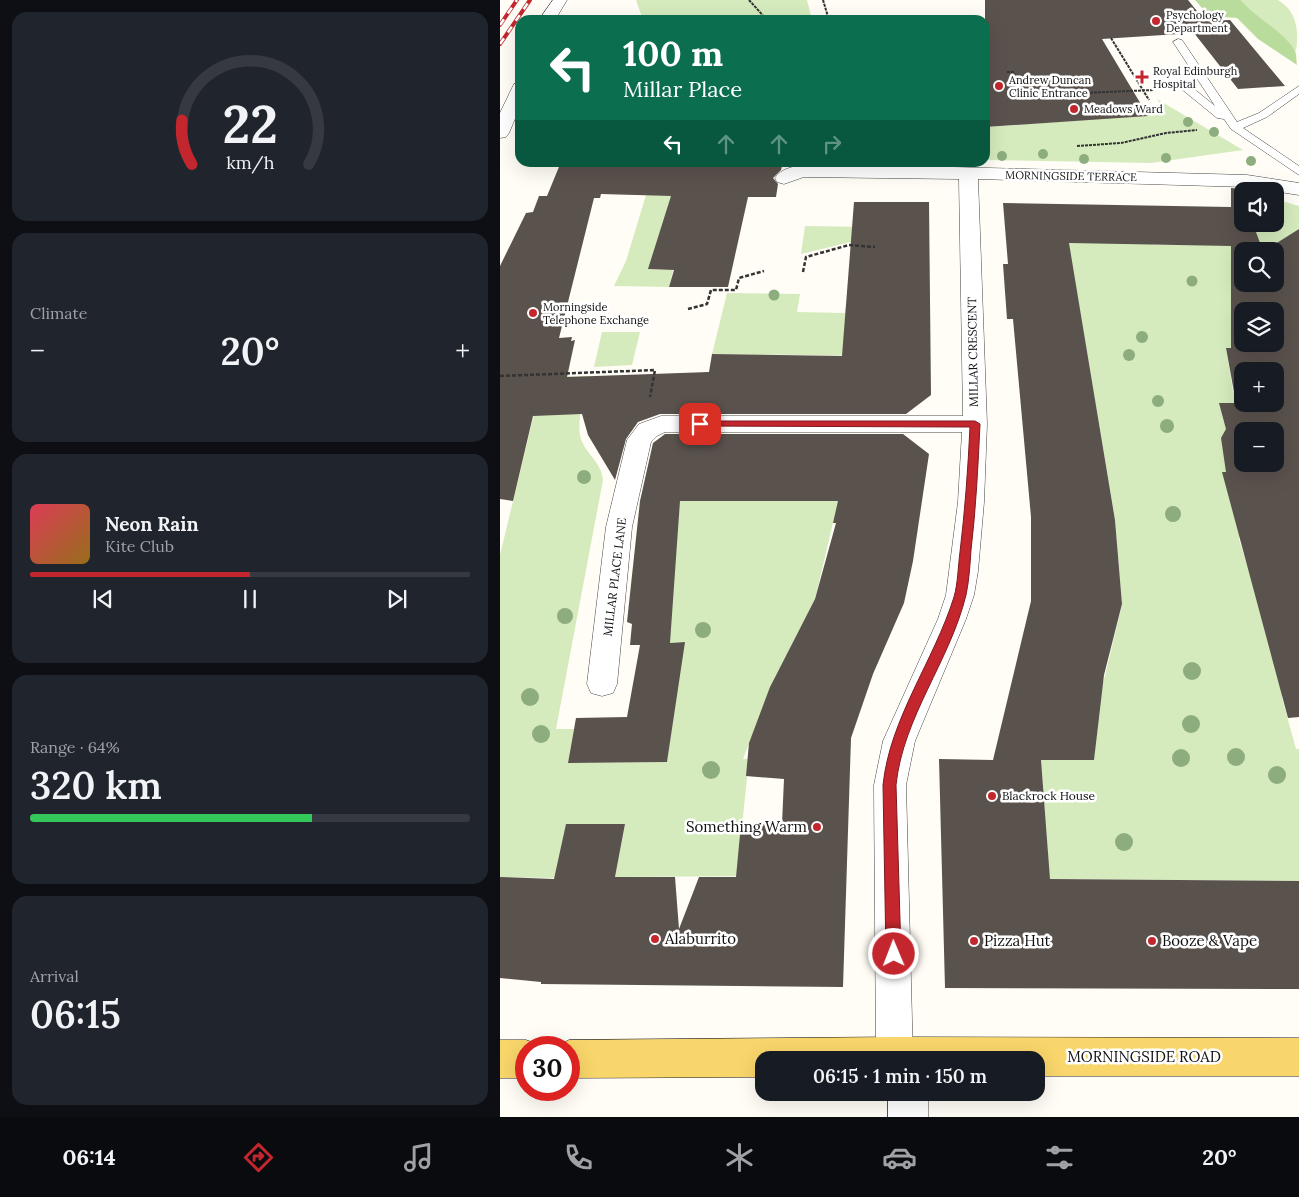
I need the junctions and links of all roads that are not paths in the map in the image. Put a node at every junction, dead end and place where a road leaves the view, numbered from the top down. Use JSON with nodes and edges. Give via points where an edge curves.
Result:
{"nodes":[{"id":1,"x":560,"y":0,"type":"edge"},
{"id":2,"x":550,"y":15,"type":"edge"},
{"id":3,"x":1178,"y":42,"type":"dead end"},
{"id":4,"x":1172,"y":76,"type":"dead end"},
{"id":5,"x":1299,"y":89,"type":"edge"},
{"id":6,"x":515,"y":99,"type":"edge"},
{"id":7,"x":1235,"y":127,"type":"junction"},
{"id":8,"x":500,"y":133,"type":"edge"},
{"id":9,"x":1297,"y":170,"type":"edge"},
{"id":10,"x":968,"y":174,"type":"junction"},
{"id":11,"x":784,"y":178,"type":"dead end"},
{"id":12,"x":1291,"y":187,"type":"edge"},
{"id":13,"x":975,"y":424,"type":"junction"},
{"id":14,"x":602,"y":684,"type":"dead end"},
{"id":15,"x":904,"y":1051,"type":"edge"},
{"id":16,"x":1299,"y":1057,"type":"edge"},
{"id":17,"x":580,"y":1058,"type":"edge"},
{"id":18,"x":500,"y":1059,"type":"edge"},
{"id":19,"x":515,"y":1059,"type":"edge"},
{"id":20,"x":755,"y":1062,"type":"edge"},
{"id":21,"x":1045,"y":1063,"type":"edge"},
{"id":22,"x":907,"y":1101,"type":"edge"},
{"id":23,"x":908,"y":1117,"type":"edge"}],
"edges":[{"from":1,"to":2,"type":"street"},
{"from":3,"to":7,"type":"lane"},
{"from":4,"to":7,"type":"lane"},
{"from":5,"to":7,"type":"lane","via":[[1263,116]]},
{"from":6,"to":8,"type":"street"},
{"from":7,"to":9,"type":"lane"},
{"from":9,"to":12,"type":"lane"},
{"from":10,"to":11,"type":"street","name":"MORNINGSIDE TERRACE","via":[[819,170],[801,171]]},
{"from":10,"to":12,"type":"street","name":"MORNINGSIDE TERRACE","via":[[1247,181]]},
{"from":10,"to":13,"type":"street","name":"MILLAR CRESCENT"},
{"from":13,"to":14,"type":"street","name":"MILLAR PLACE LANE","via":[[661,424],[648,430],[639,440],[619,527]]},
{"from":13,"to":15,"type":"street","name":"MILLAR CRESCENT","via":[[971,502],[960,595],[899,741],[891,769]]},
{"from":16,"to":21,"type":"main road","name":"MORNINGSIDE ROAD"},
{"from":17,"to":20,"type":"main road","name":"MORNINGSIDE ROAD"},
{"from":18,"to":19,"type":"main road"},
{"from":22,"to":23,"type":"street","name":"MILLAR CRESCENT"}]}
